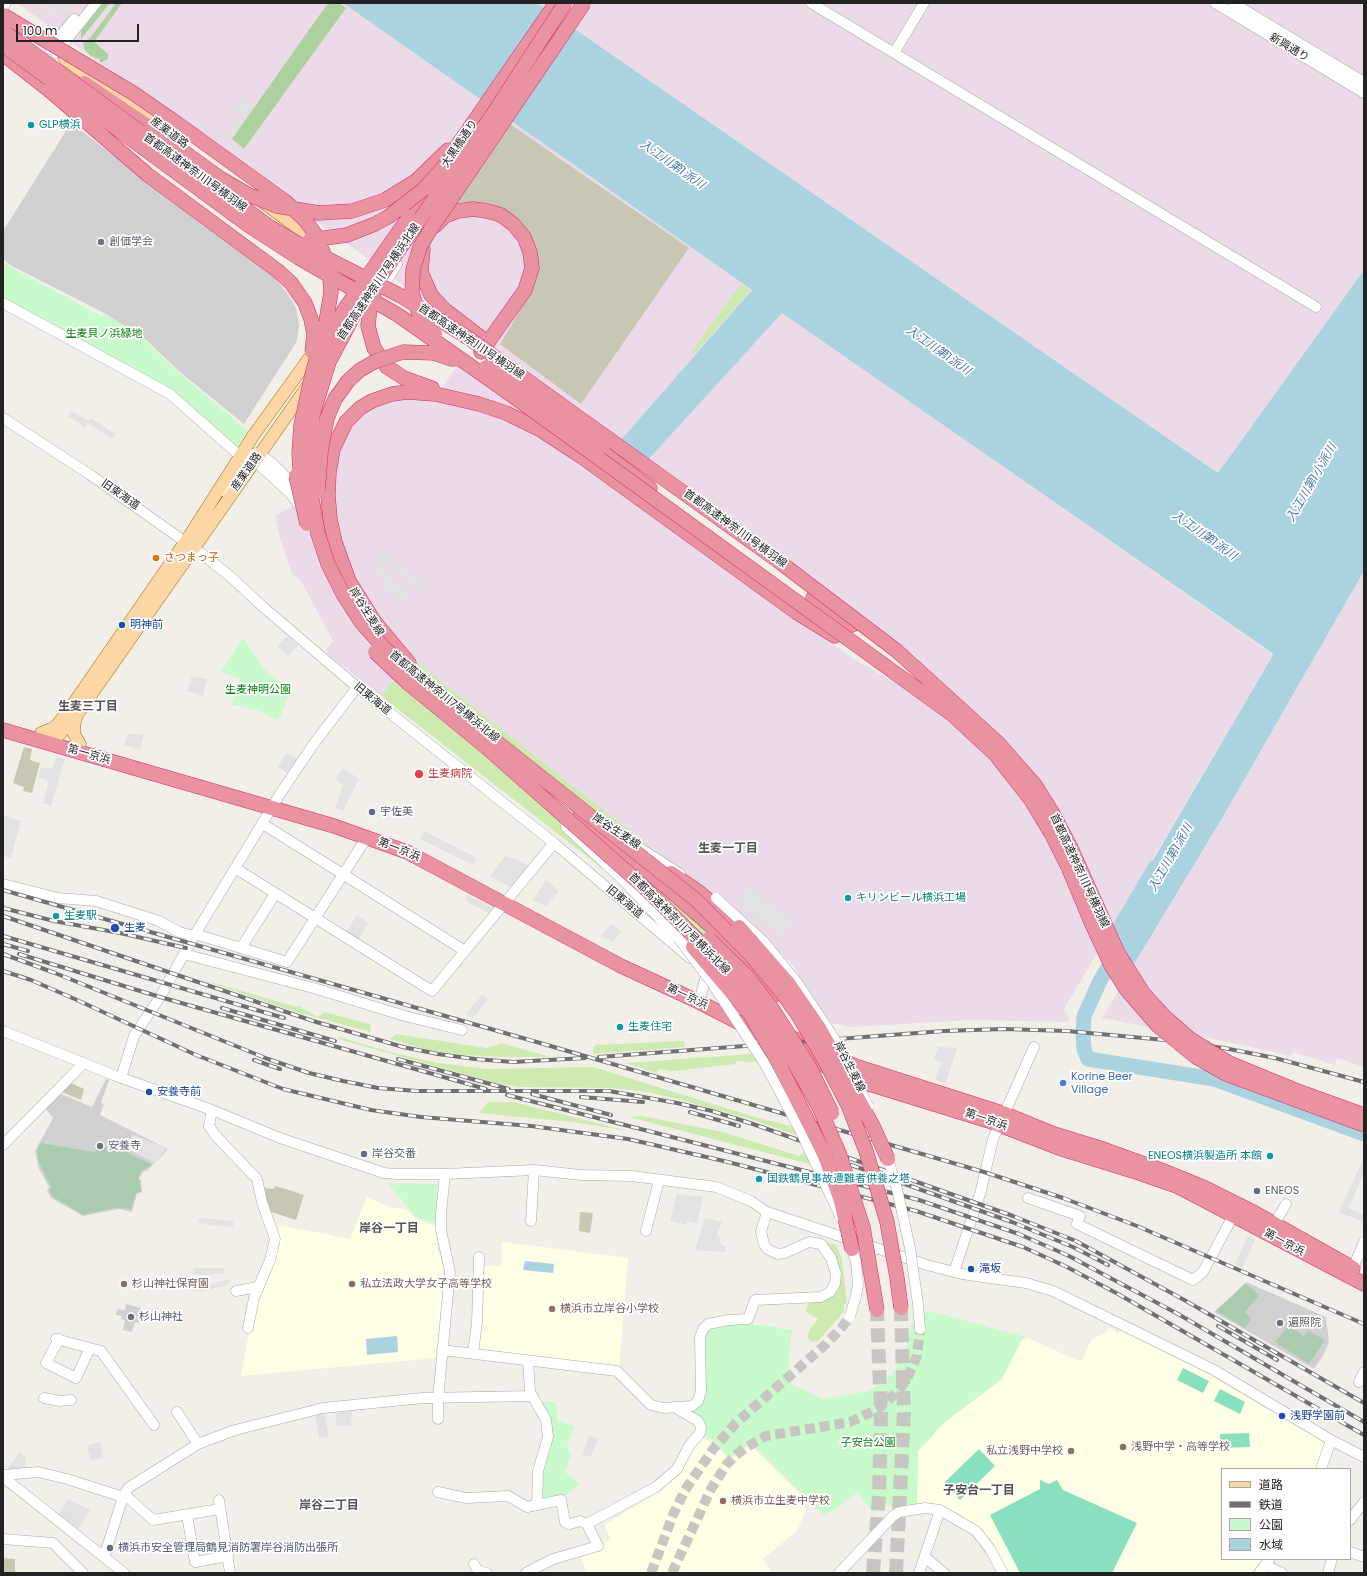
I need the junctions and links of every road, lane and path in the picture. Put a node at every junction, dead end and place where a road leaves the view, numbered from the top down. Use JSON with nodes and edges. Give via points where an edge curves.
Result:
{"nodes":[{"id":1,"x":6,"y":3,"type":"edge"},
{"id":2,"x":87,"y":3,"type":"edge"},
{"id":3,"x":96,"y":3,"type":"edge"},
{"id":4,"x":572,"y":3,"type":"edge"},
{"id":5,"x":584,"y":3,"type":"edge"},
{"id":6,"x":811,"y":3,"type":"edge"},
{"id":7,"x":924,"y":3,"type":"edge"},
{"id":8,"x":1215,"y":3,"type":"edge"},
{"id":9,"x":1233,"y":3,"type":"edge"},
{"id":10,"x":559,"y":6,"type":"edge"},
{"id":11,"x":3,"y":7,"type":"edge"},
{"id":12,"x":3,"y":14,"type":"edge"},
{"id":13,"x":3,"y":31,"type":"edge"},
{"id":14,"x":3,"y":45,"type":"edge"},
{"id":15,"x":53,"y":51,"type":"junction"},
{"id":16,"x":894,"y":53,"type":"junction"},
{"id":17,"x":3,"y":54,"type":"edge"},
{"id":18,"x":1364,"y":82,"type":"edge"},
{"id":19,"x":50,"y":90,"type":"junction"},
{"id":20,"x":1364,"y":93,"type":"edge"},
{"id":21,"x":468,"y":129,"type":"junction"},
{"id":22,"x":409,"y":217,"type":"junction"},
{"id":23,"x":333,"y":254,"type":"junction"},
{"id":24,"x":372,"y":274,"type":"junction"},
{"id":25,"x":385,"y":282,"type":"junction"},
{"id":26,"x":363,"y":286,"type":"junction"},
{"id":27,"x":377,"y":295,"type":"junction"},
{"id":28,"x":3,"y":303,"type":"edge"},
{"id":29,"x":1316,"y":307,"type":"dead end"},
{"id":30,"x":413,"y":318,"type":"joint"},
{"id":31,"x":481,"y":352,"type":"joint"},
{"id":32,"x":480,"y":404,"type":"junction"},
{"id":33,"x":561,"y":417,"type":"junction"},
{"id":34,"x":3,"y":418,"type":"edge"},
{"id":35,"x":586,"y":422,"type":"junction"},
{"id":36,"x":252,"y":456,"type":"junction"},
{"id":37,"x":270,"y":467,"type":"junction"},
{"id":38,"x":694,"y":527,"type":"junction"},
{"id":39,"x":310,"y":536,"type":"junction"},
{"id":40,"x":190,"y":544,"type":"junction"},
{"id":41,"x":343,"y":594,"type":"junction"},
{"id":42,"x":888,"y":668,"type":"junction"},
{"id":43,"x":393,"y":670,"type":"junction"},
{"id":44,"x":357,"y":687,"type":"junction"},
{"id":45,"x":960,"y":708,"type":"junction"},
{"id":46,"x":74,"y":711,"type":"junction"},
{"id":47,"x":3,"y":722,"type":"edge"},
{"id":48,"x":3,"y":730,"type":"edge"},
{"id":49,"x":53,"y":737,"type":"junction"},
{"id":50,"x":502,"y":745,"type":"junction"},
{"id":51,"x":78,"y":748,"type":"junction"},
{"id":52,"x":537,"y":780,"type":"junction"},
{"id":53,"x":275,"y":805,"type":"junction"},
{"id":54,"x":263,"y":824,"type":"junction"},
{"id":55,"x":570,"y":825,"type":"junction"},
{"id":56,"x":604,"y":826,"type":"junction"},
{"id":57,"x":367,"y":837,"type":"junction"},
{"id":58,"x":554,"y":843,"type":"junction"},
{"id":59,"x":236,"y":868,"type":"junction"},
{"id":60,"x":343,"y":875,"type":"junction"},
{"id":61,"x":3,"y":884,"type":"edge"},
{"id":62,"x":275,"y":894,"type":"junction"},
{"id":63,"x":507,"y":900,"type":"junction"},
{"id":64,"x":316,"y":918,"type":"junction"},
{"id":65,"x":195,"y":935,"type":"junction"},
{"id":66,"x":241,"y":948,"type":"junction"},
{"id":67,"x":464,"y":951,"type":"junction"},
{"id":68,"x":184,"y":954,"type":"junction"},
{"id":69,"x":700,"y":998,"type":"junction"},
{"id":70,"x":462,"y":1030,"type":"dead end"},
{"id":71,"x":3,"y":1031,"type":"edge"},
{"id":72,"x":1034,"y":1047,"type":"dead end"},
{"id":73,"x":82,"y":1062,"type":"junction"},
{"id":74,"x":121,"y":1078,"type":"junction"},
{"id":75,"x":212,"y":1110,"type":"junction"},
{"id":76,"x":1364,"y":1115,"type":"edge"},
{"id":77,"x":1002,"y":1119,"type":"junction"},
{"id":78,"x":1364,"y":1125,"type":"edge"},
{"id":79,"x":3,"y":1145,"type":"edge"},
{"id":80,"x":866,"y":1151,"type":"junction"},
{"id":81,"x":888,"y":1159,"type":"junction"},
{"id":82,"x":534,"y":1170,"type":"junction"},
{"id":83,"x":445,"y":1174,"type":"junction"},
{"id":84,"x":659,"y":1180,"type":"junction"},
{"id":85,"x":1028,"y":1198,"type":"dead end"},
{"id":86,"x":1286,"y":1204,"type":"dead end"},
{"id":87,"x":767,"y":1212,"type":"junction"},
{"id":88,"x":1233,"y":1216,"type":"junction"},
{"id":89,"x":531,"y":1221,"type":"dead end"},
{"id":90,"x":1272,"y":1229,"type":"junction"},
{"id":91,"x":646,"y":1231,"type":"dead end"},
{"id":92,"x":1364,"y":1242,"type":"edge"},
{"id":93,"x":852,"y":1249,"type":"joint"},
{"id":94,"x":479,"y":1257,"type":"dead end"},
{"id":95,"x":1359,"y":1271,"type":"edge"},
{"id":96,"x":954,"y":1272,"type":"junction"},
{"id":97,"x":1364,"y":1284,"type":"edge"},
{"id":98,"x":258,"y":1287,"type":"junction"},
{"id":99,"x":236,"y":1291,"type":"dead end"},
{"id":100,"x":901,"y":1308,"type":"tunnel mouth"},
{"id":101,"x":877,"y":1310,"type":"tunnel mouth"},
{"id":102,"x":850,"y":1316,"type":"tunnel mouth"},
{"id":103,"x":248,"y":1328,"type":"dead end"},
{"id":104,"x":920,"y":1329,"type":"tunnel mouth"},
{"id":105,"x":90,"y":1348,"type":"junction"},
{"id":106,"x":442,"y":1350,"type":"junction"},
{"id":107,"x":473,"y":1353,"type":"junction"},
{"id":108,"x":528,"y":1361,"type":"junction"},
{"id":109,"x":1364,"y":1372,"type":"edge"},
{"id":110,"x":1359,"y":1382,"type":"dead end"},
{"id":111,"x":532,"y":1396,"type":"junction"},
{"id":112,"x":44,"y":1398,"type":"dead end"},
{"id":113,"x":438,"y":1399,"type":"junction"},
{"id":114,"x":71,"y":1400,"type":"dead end"},
{"id":115,"x":674,"y":1407,"type":"junction"},
{"id":116,"x":177,"y":1412,"type":"dead end"},
{"id":117,"x":438,"y":1419,"type":"dead end"},
{"id":118,"x":154,"y":1425,"type":"dead end"},
{"id":119,"x":1331,"y":1440,"type":"junction"},
{"id":120,"x":198,"y":1444,"type":"junction"},
{"id":121,"x":1364,"y":1457,"type":"edge"},
{"id":122,"x":1321,"y":1468,"type":"edge"},
{"id":123,"x":3,"y":1476,"type":"edge"},
{"id":124,"x":438,"y":1492,"type":"dead end"},
{"id":125,"x":124,"y":1496,"type":"junction"},
{"id":126,"x":537,"y":1505,"type":"junction"},
{"id":127,"x":1363,"y":1505,"type":"edge"},
{"id":128,"x":940,"y":1510,"type":"junction"},
{"id":129,"x":187,"y":1516,"type":"junction"},
{"id":130,"x":1351,"y":1519,"type":"edge"},
{"id":131,"x":587,"y":1524,"type":"junction"},
{"id":132,"x":3,"y":1539,"type":"edge"},
{"id":133,"x":1351,"y":1552,"type":"edge"},
{"id":134,"x":228,"y":1556,"type":"junction"},
{"id":135,"x":104,"y":1557,"type":"junction"},
{"id":136,"x":925,"y":1557,"type":"junction"},
{"id":137,"x":1364,"y":1557,"type":"edge"},
{"id":138,"x":1332,"y":1560,"type":"edge"},
{"id":139,"x":474,"y":1564,"type":"dead end"},
{"id":140,"x":1264,"y":1566,"type":"edge"},
{"id":141,"x":83,"y":1573,"type":"edge"},
{"id":142,"x":124,"y":1573,"type":"edge"},
{"id":143,"x":230,"y":1573,"type":"edge"},
{"id":144,"x":487,"y":1573,"type":"edge"},
{"id":145,"x":526,"y":1573,"type":"edge"},
{"id":146,"x":839,"y":1573,"type":"edge"},
{"id":147,"x":919,"y":1573,"type":"edge"},
{"id":148,"x":944,"y":1573,"type":"edge"},
{"id":149,"x":1003,"y":1573,"type":"edge"},
{"id":150,"x":1282,"y":1573,"type":"edge"},
{"id":151,"x":1328,"y":1573,"type":"edge"}],
"edges":[{"from":1,"to":11,"type":"street"},
{"from":2,"to":15,"type":"street"},
{"from":3,"to":15,"type":"street"},
{"from":4,"to":10,"type":"street","name":"大黒橋通り"},
{"from":5,"to":33,"type":"highway","bridge":true,"via":[[432,227],[420,247],[411,278],[416,308],[436,335]]},
{"from":6,"to":16,"type":"street"},
{"from":7,"to":16,"type":"street"},
{"from":8,"to":20,"type":"street","name":"新興通り"},
{"from":9,"to":18,"type":"street","name":"新興通り"},
{"from":10,"to":19,"type":"highway","bridge":true,"via":[[456,153],[434,178],[388,217],[361,230],[333,238],[282,238],[235,223],[181,189]]},
{"from":10,"to":21,"type":"highway"},
{"from":10,"to":24,"type":"street","name":"大黒橋通り","via":[[486,106]]},
{"from":10,"to":25,"type":"street","name":"大黒橋通り","bridge":true,"via":[[496,113]]},
{"from":10,"to":41,"type":"highway","name":"首都高速神奈川7号横浜北線","bridge":true,"via":[[493,114],[355,313],[337,345],[325,374],[311,430],[310,488],[314,519],[323,549]]},
{"from":12,"to":15,"type":"main road","name":"産業道路"},
{"from":12,"to":41,"type":"highway","bridge":true,"via":[[133,93],[178,124],[286,202],[316,234],[329,266],[331,297],[301,425],[300,478],[314,536]]},
{"from":13,"to":21,"type":"highway","bridge":true,"via":[[128,111],[220,178],[256,198],[290,210],[339,213],[385,200],[407,188],[426,173]]},
{"from":13,"to":35,"type":"highway","name":"首都高速神奈川1号横羽線","bridge":true,"via":[[270,227],[427,311]]},
{"from":14,"to":38,"type":"highway","name":"首都高速神奈川1号横羽線","bridge":true,"via":[[242,221],[416,328]]},
{"from":15,"to":23,"type":"main road","name":"産業道路","via":[[137,109]]},
{"from":16,"to":29,"type":"street"},
{"from":17,"to":19,"type":"highway"},
{"from":19,"to":39,"type":"highway","bridge":true,"via":[[148,175],[285,277],[305,303],[313,326],[314,342],[296,422],[294,455],[299,492]]},
{"from":21,"to":22,"type":"highway","name":"首都高速神奈川7号横浜北線","bridge":true},
{"from":22,"to":32,"type":"highway","bridge":true,"via":[[386,258],[372,296],[368,320],[372,343],[383,363],[398,375]]},
{"from":22,"to":39,"type":"highway","name":"首都高速神奈川7号横浜北線","bridge":true,"via":[[339,320],[322,356],[310,392],[300,450],[302,492]]},
{"from":23,"to":24,"type":"main road","name":"産業道路"},
{"from":23,"to":26,"type":"main road","name":"産業道路"},
{"from":24,"to":25,"type":"main road","name":"産業道路"},
{"from":24,"to":26,"type":"street","name":"大黒橋通り"},
{"from":25,"to":27,"type":"main road","name":"産業道路"},
{"from":25,"to":31,"type":"main road"},
{"from":26,"to":27,"type":"main road"},
{"from":26,"to":36,"type":"main road","name":"産業道路","via":[[253,436]]},
{"from":27,"to":30,"type":"main road"},
{"from":27,"to":36,"type":"main road","name":"産業道路"},
{"from":28,"to":36,"type":"street","name":"岸谷生麦線","via":[[170,394]]},
{"from":30,"to":38,"type":"highway","bridge":true,"via":[[630,472]]},
{"from":31,"to":35,"type":"highway","bridge":true,"via":[[525,290],[532,268],[530,252],[519,231],[508,220],[494,213],[473,209],[452,213],[440,220],[431,231],[422,250],[420,265],[431,295],[445,310],[546,386]]},
{"from":32,"to":42,"type":"highway","bridge":true,"via":[[517,418],[569,447],[796,612]]},
{"from":32,"to":50,"type":"highway","bridge":true,"via":[[435,394],[407,392],[385,396],[360,408],[342,428],[333,449],[329,473],[329,507],[332,532],[341,562],[354,590],[374,621],[397,651],[423,678]]},
{"from":33,"to":43,"type":"highway","bridge":true,"via":[[466,365],[444,356],[423,352],[403,352],[376,361],[354,376],[338,393],[327,418],[319,464],[319,504],[324,544],[332,573],[348,610],[363,634]]},
{"from":33,"to":45,"type":"highway","bridge":true,"via":[[843,618]]},
{"from":34,"to":40,"type":"street","name":"旧東海道"},
{"from":35,"to":45,"type":"highway","name":"首都高速神奈川1号横羽線","bridge":true,"via":[[848,612],[897,651]]},
{"from":36,"to":37,"type":"street","name":"岸谷生麦線"},
{"from":36,"to":40,"type":"main road","name":"産業道路"},
{"from":36,"to":40,"type":"main road","name":"産業道路","via":[[206,510]]},
{"from":37,"to":52,"type":"street","name":"岸谷生麦線","bridge":true,"via":[[297,487],[311,507],[360,605],[391,649]]},
{"from":37,"to":55,"type":"street","name":"岸谷生麦線","bridge":true,"via":[[298,503],[320,542],[346,600],[384,654],[423,694]]},
{"from":38,"to":42,"type":"highway","name":"首都高速神奈川1号横羽線","bridge":true},
{"from":39,"to":43,"type":"highway","name":"首都高速神奈川7号横浜北線","bridge":true,"via":[[324,573],[342,608],[365,640]]},
{"from":40,"to":44,"type":"street","name":"旧東海道"},
{"from":40,"to":46,"type":"main road","name":"産業道路"},
{"from":41,"to":50,"type":"highway","name":"首都高速神奈川7号横浜北線","bridge":true,"via":[[362,622],[395,658]]},
{"from":42,"to":78,"type":"highway","name":"首都高速神奈川1号横羽線","bridge":true,"via":[[968,728],[995,754],[1020,785],[1042,817],[1061,852],[1111,965],[1126,989],[1158,1026],[1196,1057],[1226,1074]]},
{"from":43,"to":55,"type":"highway","name":"首都高速神奈川7号横浜北線","bridge":true},
{"from":44,"to":53,"type":"street","via":[[313,745]]},
{"from":44,"to":58,"type":"street","name":"旧東海道"},
{"from":45,"to":76,"type":"highway","name":"首都高速神奈川1号横羽線","bridge":true,"via":[[1003,748],[1044,799],[1070,846],[1118,954],[1143,993],[1166,1018],[1190,1039],[1229,1063]]},
{"from":46,"to":49,"type":"main road","name":"産業道路"},
{"from":46,"to":49,"type":"main road","name":"産業道路","via":[[51,729]]},
{"from":46,"to":51,"type":"main road","name":"産業道路","via":[[74,734]]},
{"from":47,"to":49,"type":"highway","name":"第一京浜"},
{"from":48,"to":49,"type":"highway","name":"第一京浜"},
{"from":49,"to":51,"type":"highway","name":"第一京浜"},
{"from":50,"to":56,"type":"highway","name":"首都高速神奈川7号横浜北線","bridge":true},
{"from":51,"to":53,"type":"highway","name":"第一京浜"},
{"from":52,"to":80,"type":"highway","bridge":true,"via":[[696,913],[738,954],[814,1052],[838,1092]]},
{"from":52,"to":81,"type":"street","name":"岸谷生麦線","bridge":true,"via":[[716,898],[764,942],[798,984],[832,1035],[863,1094]]},
{"from":53,"to":54,"type":"street"},
{"from":53,"to":57,"type":"highway","name":"第一京浜"},
{"from":53,"to":63,"type":"highway","name":"第一京浜","via":[[349,822],[406,843],[442,860]]},
{"from":54,"to":59,"type":"street"},
{"from":54,"to":60,"type":"street"},
{"from":55,"to":93,"type":"highway","bridge":true,"via":[[654,903],[740,1001],[759,1027],[824,1153],[841,1201]]},
{"from":55,"to":101,"type":"highway","name":"首都高速神奈川7号横浜北線","bridge":true,"via":[[643,886],[688,929],[740,985],[769,1023],[798,1068],[827,1125],[848,1176],[863,1227]]},
{"from":56,"to":80,"type":"highway","name":"首都高速神奈川7号横浜北線","bridge":true,"via":[[714,917],[767,974],[798,1016],[822,1055],[848,1105]]},
{"from":56,"to":81,"type":"highway","bridge":true,"via":[[700,893],[739,927],[771,962],[819,1028],[873,1126]]},
{"from":57,"to":60,"type":"street"},
{"from":57,"to":63,"type":"highway","name":"第一京浜","via":[[407,852]]},
{"from":58,"to":63,"type":"street"},
{"from":58,"to":69,"type":"street","name":"旧東海道","via":[[708,972]]},
{"from":59,"to":62,"type":"street"},
{"from":59,"to":65,"type":"street"},
{"from":60,"to":64,"type":"street"},
{"from":60,"to":67,"type":"street"},
{"from":61,"to":65,"type":"street","via":[[58,898],[96,901],[159,921],[179,932]]},
{"from":62,"to":64,"type":"street"},
{"from":62,"to":66,"type":"street"},
{"from":63,"to":67,"type":"street"},
{"from":63,"to":69,"type":"highway","name":"第一京浜","via":[[621,966]]},
{"from":64,"to":66,"type":"street","via":[[287,962]]},
{"from":64,"to":67,"type":"street","via":[[432,991]]},
{"from":65,"to":66,"type":"street"},
{"from":65,"to":68,"type":"street"},
{"from":68,"to":70,"type":"street"},
{"from":68,"to":74,"type":"street","via":[[134,1036]]},
{"from":69,"to":77,"type":"highway","name":"第一京浜","via":[[858,1067]]},
{"from":71,"to":73,"type":"street"},
{"from":72,"to":77,"type":"street"},
{"from":73,"to":74,"type":"street"},
{"from":73,"to":79,"type":"street"},
{"from":74,"to":75,"type":"street"},
{"from":75,"to":83,"type":"street","via":[[280,1138],[384,1173]]},
{"from":75,"to":98,"type":"street","via":[[209,1126],[257,1179],[275,1239],[270,1260]]},
{"from":77,"to":88,"type":"highway","name":"第一京浜","via":[[1059,1148],[1179,1187]]},
{"from":77,"to":90,"type":"highway","name":"第一京浜","via":[[1103,1149],[1203,1187]]},
{"from":77,"to":96,"type":"street","via":[[993,1139],[980,1194]]},
{"from":80,"to":100,"type":"highway","name":"首都高速神奈川7号横浜北線","bridge":true,"via":[[887,1222]]},
{"from":81,"to":104,"type":"street","name":"岸谷生麦線","bridge":true,"via":[[910,1248]]},
{"from":82,"to":83,"type":"street"},
{"from":82,"to":84,"type":"street"},
{"from":82,"to":89,"type":"street"},
{"from":83,"to":106,"type":"street","via":[[441,1230],[450,1272]]},
{"from":84,"to":87,"type":"street","via":[[716,1187],[751,1201]]},
{"from":84,"to":91,"type":"street"},
{"from":85,"to":88,"type":"street","via":[[1080,1216],[1077,1224],[1193,1280],[1203,1272]]},
{"from":86,"to":90,"type":"street"},
{"from":87,"to":96,"type":"street"},
{"from":87,"to":115,"type":"street","via":[[761,1232],[767,1249],[778,1254],[809,1242],[821,1244],[832,1258],[836,1274],[833,1288],[826,1295],[816,1298],[755,1300],[748,1319],[708,1324],[700,1337],[701,1377],[698,1401],[692,1406]]},
{"from":88,"to":90,"type":"highway","name":"第一京浜"},
{"from":90,"to":95,"type":"highway","name":"第一京浜"},
{"from":90,"to":97,"type":"highway","name":"第一京浜"},
{"from":92,"to":95,"type":"street"},
{"from":93,"to":102,"type":"street","bridge":true,"via":[[858,1285]]},
{"from":94,"to":107,"type":"street","via":[[477,1323]]},
{"from":96,"to":119,"type":"street","via":[[1026,1283],[1053,1290],[1214,1370]]},
{"from":98,"to":99,"type":"street"},
{"from":98,"to":103,"type":"street"},
{"from":105,"to":105,"type":"street","via":[[76,1378],[46,1362],[57,1339]]},
{"from":105,"to":118,"type":"street","via":[[101,1350]]},
{"from":106,"to":107,"type":"street"},
{"from":106,"to":113,"type":"street"},
{"from":107,"to":108,"type":"street"},
{"from":108,"to":111,"type":"street"},
{"from":108,"to":115,"type":"street","via":[[617,1371],[651,1405]]},
{"from":109,"to":110,"type":"street"},
{"from":111,"to":113,"type":"street"},
{"from":111,"to":126,"type":"street","via":[[546,1420],[548,1437],[538,1471]]},
{"from":112,"to":114,"type":"street"},
{"from":113,"to":117,"type":"street"},
{"from":113,"to":120,"type":"street","via":[[324,1408],[235,1430]]},
{"from":115,"to":131,"type":"street","via":[[698,1421],[700,1428],[700,1433],[689,1446],[677,1469],[656,1487]]},
{"from":116,"to":120,"type":"street"},
{"from":119,"to":121,"type":"street"},
{"from":119,"to":122,"type":"street"},
{"from":120,"to":125,"type":"street","via":[[128,1488]]},
{"from":123,"to":125,"type":"street","via":[[38,1472]]},
{"from":123,"to":135,"type":"street"},
{"from":124,"to":126,"type":"street","via":[[466,1498],[508,1496],[527,1507]]},
{"from":125,"to":129,"type":"street","via":[[153,1520]]},
{"from":125,"to":135,"type":"street"},
{"from":126,"to":131,"type":"street","via":[[561,1500],[565,1522],[570,1524],[580,1521]]},
{"from":127,"to":130,"type":"street"},
{"from":128,"to":136,"type":"street"},
{"from":128,"to":146,"type":"street","via":[[925,1508],[899,1512]]},
{"from":128,"to":149,"type":"street","via":[[976,1531],[990,1548]]},
{"from":129,"to":134,"type":"street","via":[[195,1562]]},
{"from":129,"to":134,"type":"street","via":[[220,1504]]},
{"from":131,"to":145,"type":"street","via":[[598,1546],[554,1559]]},
{"from":132,"to":141,"type":"street","via":[[53,1543]]},
{"from":133,"to":137,"type":"street"},
{"from":134,"to":143,"type":"street"},
{"from":135,"to":142,"type":"street"},
{"from":136,"to":147,"type":"street"},
{"from":136,"to":148,"type":"street"},
{"from":138,"to":151,"type":"street"},
{"from":139,"to":144,"type":"street","via":[[478,1571]]},
{"from":140,"to":150,"type":"street"}]}
